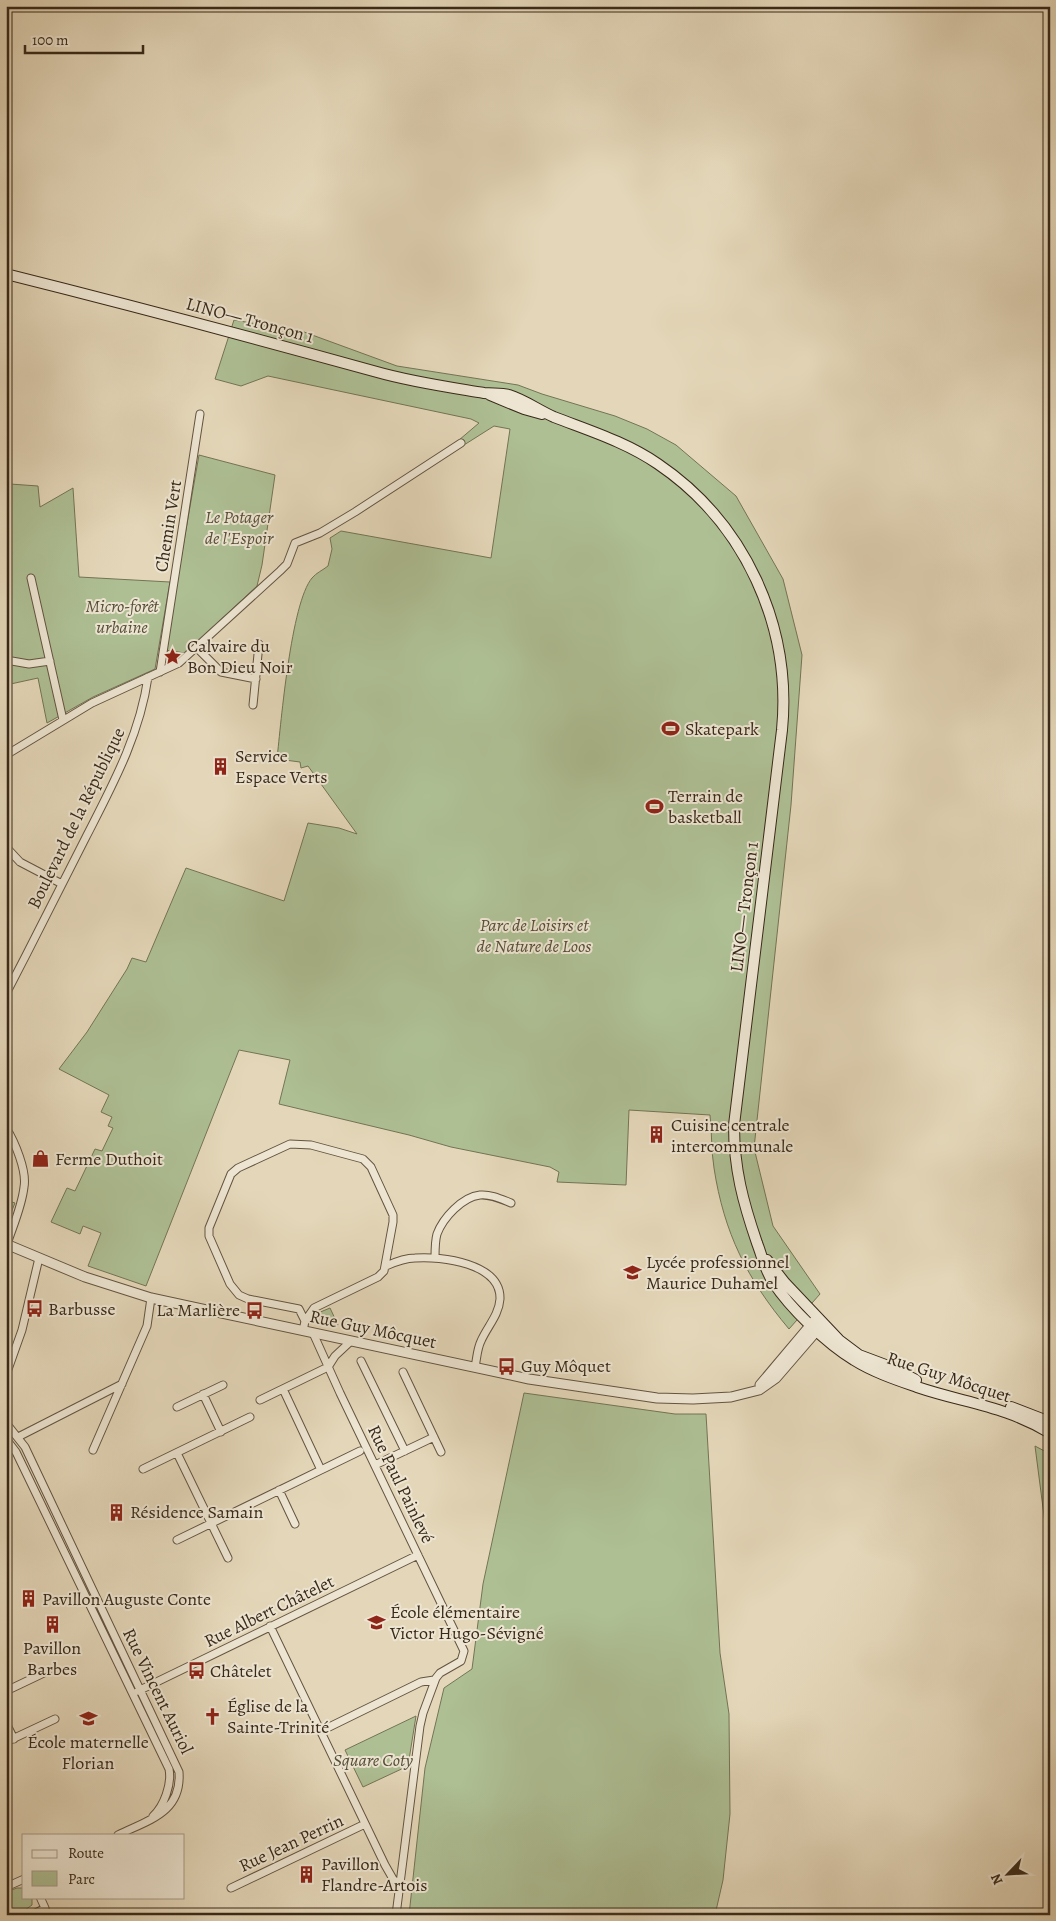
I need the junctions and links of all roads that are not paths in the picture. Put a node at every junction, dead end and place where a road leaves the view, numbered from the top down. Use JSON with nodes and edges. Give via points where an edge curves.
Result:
{"nodes":[{"id":1,"x":6,"y":274,"type":"edge"},
{"id":2,"x":200,"y":414,"type":"dead end"},
{"id":3,"x":461,"y":444,"type":"dead end"},
{"id":4,"x":31,"y":578,"type":"dead end"},
{"id":5,"x":259,"y":644,"type":"dead end"},
{"id":6,"x":197,"y":648,"type":"junction"},
{"id":7,"x":6,"y":660,"type":"edge"},
{"id":8,"x":50,"y":661,"type":"junction"},
{"id":9,"x":160,"y":672,"type":"junction"},
{"id":10,"x":148,"y":678,"type":"junction"},
{"id":11,"x":256,"y":679,"type":"junction"},
{"id":12,"x":253,"y":705,"type":"dead end"},
{"id":13,"x":63,"y":720,"type":"junction"},
{"id":14,"x":6,"y":755,"type":"edge"},
{"id":15,"x":6,"y":847,"type":"edge"},
{"id":16,"x":62,"y":884,"type":"junction"},
{"id":17,"x":6,"y":994,"type":"edge"},
{"id":18,"x":6,"y":1128,"type":"edge"},
{"id":19,"x":511,"y":1203,"type":"dead end"},
{"id":20,"x":6,"y":1244,"type":"edge"},
{"id":21,"x":39,"y":1258,"type":"junction"},
{"id":22,"x":435,"y":1258,"type":"junction"},
{"id":23,"x":386,"y":1266,"type":"junction"},
{"id":24,"x":151,"y":1298,"type":"junction"},
{"id":25,"x":305,"y":1321,"type":"junction"},
{"id":26,"x":817,"y":1324,"type":"junction"},
{"id":27,"x":303,"y":1331,"type":"junction"},
{"id":28,"x":313,"y":1333,"type":"junction"},
{"id":29,"x":351,"y":1341,"type":"junction"},
{"id":30,"x":361,"y":1361,"type":"dead end"},
{"id":31,"x":328,"y":1367,"type":"junction"},
{"id":32,"x":475,"y":1367,"type":"junction"},
{"id":33,"x":403,"y":1372,"type":"dead end"},
{"id":34,"x":6,"y":1376,"type":"edge"},
{"id":35,"x":122,"y":1384,"type":"junction"},
{"id":36,"x":223,"y":1385,"type":"dead end"},
{"id":37,"x":283,"y":1389,"type":"junction"},
{"id":38,"x":203,"y":1394,"type":"junction"},
{"id":39,"x":260,"y":1400,"type":"dead end"},
{"id":40,"x":176,"y":1407,"type":"dead end"},
{"id":41,"x":250,"y":1417,"type":"dead end"},
{"id":42,"x":1050,"y":1422,"type":"edge"},
{"id":43,"x":6,"y":1423,"type":"edge"},
{"id":44,"x":221,"y":1432,"type":"junction"},
{"id":45,"x":1050,"y":1432,"type":"edge"},
{"id":46,"x":18,"y":1437,"type":"junction"},
{"id":47,"x":434,"y":1437,"type":"junction"},
{"id":48,"x":6,"y":1439,"type":"edge"},
{"id":49,"x":93,"y":1450,"type":"dead end"},
{"id":50,"x":360,"y":1451,"type":"dead end"},
{"id":51,"x":405,"y":1451,"type":"junction"},
{"id":52,"x":441,"y":1452,"type":"dead end"},
{"id":53,"x":177,"y":1453,"type":"junction"},
{"id":54,"x":376,"y":1465,"type":"junction"},
{"id":55,"x":143,"y":1469,"type":"dead end"},
{"id":56,"x":321,"y":1470,"type":"junction"},
{"id":57,"x":279,"y":1490,"type":"junction"},
{"id":58,"x":211,"y":1523,"type":"junction"},
{"id":59,"x":295,"y":1524,"type":"dead end"},
{"id":60,"x":177,"y":1540,"type":"dead end"},
{"id":61,"x":418,"y":1555,"type":"junction"},
{"id":62,"x":228,"y":1558,"type":"dead end"},
{"id":63,"x":270,"y":1626,"type":"junction"},
{"id":64,"x":48,"y":1671,"type":"dead end"},
{"id":65,"x":434,"y":1680,"type":"junction"},
{"id":66,"x":141,"y":1690,"type":"junction"},
{"id":67,"x":6,"y":1691,"type":"edge"},
{"id":68,"x":133,"y":1693,"type":"junction"},
{"id":69,"x":55,"y":1719,"type":"dead end"},
{"id":70,"x":6,"y":1723,"type":"edge"},
{"id":71,"x":321,"y":1731,"type":"junction"},
{"id":72,"x":14,"y":1739,"type":"junction"},
{"id":73,"x":6,"y":1742,"type":"edge"},
{"id":74,"x":145,"y":1822,"type":"junction"},
{"id":75,"x":365,"y":1824,"type":"junction"},
{"id":76,"x":120,"y":1834,"type":"edge"},
{"id":77,"x":22,"y":1880,"type":"edge"},
{"id":78,"x":399,"y":1885,"type":"junction"},
{"id":79,"x":6,"y":1887,"type":"edge"},
{"id":80,"x":231,"y":1888,"type":"dead end"},
{"id":81,"x":41,"y":1898,"type":"edge"},
{"id":82,"x":48,"y":1911,"type":"edge"},
{"id":83,"x":32,"y":1915,"type":"edge"},
{"id":84,"x":396,"y":1915,"type":"edge"}],
"edges":[{"from":1,"to":26,"type":"main road","name":"LINO— Tronçon 1","via":[[402,378],[509,396],[526,402],[638,452],[668,471],[700,498],[727,529],[765,598],[783,678],[783,722],[734,1125],[734,1155],[738,1184],[756,1242]]},
{"from":2,"to":9,"type":"street","name":"Chemin Vert"},
{"from":3,"to":6,"type":"street","via":[[351,515],[298,541],[284,567]]},
{"from":4,"to":8,"type":"street"},
{"from":5,"to":11,"type":"street"},
{"from":6,"to":9,"type":"street","via":[[184,660]]},
{"from":6,"to":11,"type":"street","via":[[221,672]]},
{"from":7,"to":8,"type":"street","via":[[29,664]]},
{"from":8,"to":13,"type":"street"},
{"from":9,"to":10,"type":"street"},
{"from":10,"to":13,"type":"street"},
{"from":10,"to":16,"type":"street","name":"Boulevard de la République","via":[[130,745]]},
{"from":11,"to":12,"type":"street"},
{"from":13,"to":14,"type":"street"},
{"from":15,"to":16,"type":"street","via":[[20,862]]},
{"from":16,"to":17,"type":"street","name":"Boulevard de la République"},
{"from":18,"to":20,"type":"street","via":[[18,1155],[25,1183]]},
{"from":19,"to":22,"type":"street","via":[[480,1195],[460,1204],[438,1233]]},
{"from":20,"to":21,"type":"street","name":"Rue Guy Môcquet"},
{"from":21,"to":24,"type":"street","name":"Rue Guy Môcquet"},
{"from":21,"to":34,"type":"street","via":[[22,1330]]},
{"from":22,"to":23,"type":"street","via":[[406,1259]]},
{"from":22,"to":32,"type":"street","via":[[466,1263],[488,1277],[498,1288],[499,1306],[480,1342]]},
{"from":23,"to":25,"type":"street","via":[[378,1277],[314,1308]]},
{"from":23,"to":25,"type":"street","via":[[393,1215],[371,1166],[363,1159],[311,1145],[290,1144],[238,1168],[228,1179],[209,1228],[211,1243],[230,1284],[239,1295],[299,1309]]},
{"from":24,"to":27,"type":"street","name":"Rue Guy Môcquet"},
{"from":24,"to":35,"type":"street","via":[[147,1326]]},
{"from":25,"to":27,"type":"street"},
{"from":26,"to":32,"type":"street","name":"Rue Guy Môcquet","via":[[772,1381],[759,1390],[742,1395],[656,1398]]},
{"from":26,"to":42,"type":"main road","name":"Rue Guy Môcquet","via":[[856,1353],[909,1377]]},
{"from":26,"to":45,"type":"main road","name":"Rue Guy Môcquet","via":[[849,1357],[863,1365],[921,1388],[996,1408]]},
{"from":27,"to":28,"type":"street","name":"Rue Guy Môcquet"},
{"from":28,"to":29,"type":"street","name":"Rue Guy Môcquet"},
{"from":28,"to":31,"type":"street","name":"Rue Paul Painlevé"},
{"from":29,"to":31,"type":"street"},
{"from":29,"to":32,"type":"street","name":"Rue Guy Môcquet"},
{"from":30,"to":51,"type":"street"},
{"from":31,"to":37,"type":"street"},
{"from":31,"to":54,"type":"street","name":"Rue Paul Painlevé"},
{"from":33,"to":47,"type":"street"},
{"from":35,"to":46,"type":"street"},
{"from":35,"to":49,"type":"street"},
{"from":36,"to":38,"type":"street"},
{"from":37,"to":39,"type":"street"},
{"from":37,"to":56,"type":"street"},
{"from":38,"to":40,"type":"street"},
{"from":38,"to":44,"type":"street"},
{"from":41,"to":44,"type":"street"},
{"from":43,"to":46,"type":"street","name":"Rue Vincent Auriol"},
{"from":44,"to":53,"type":"street"},
{"from":46,"to":66,"type":"street","name":"Rue Vincent Auriol","via":[[33,1462]]},
{"from":47,"to":51,"type":"street"},
{"from":47,"to":52,"type":"street"},
{"from":48,"to":68,"type":"street","name":"Rue Vincent Auriol","via":[[16,1452]]},
{"from":50,"to":56,"type":"street"},
{"from":51,"to":54,"type":"street"},
{"from":53,"to":55,"type":"street"},
{"from":53,"to":58,"type":"street"},
{"from":54,"to":61,"type":"street","name":"Rue Paul Painlevé"},
{"from":56,"to":57,"type":"street"},
{"from":57,"to":58,"type":"street"},
{"from":57,"to":59,"type":"street"},
{"from":58,"to":60,"type":"street"},
{"from":58,"to":62,"type":"street"},
{"from":61,"to":63,"type":"street","name":"Rue Albert Châtelet"},
{"from":61,"to":65,"type":"street","name":"Rue Paul Painlevé","via":[[464,1655],[461,1661]]},
{"from":63,"to":66,"type":"street","name":"Rue Albert Châtelet"},
{"from":63,"to":71,"type":"street"},
{"from":64,"to":67,"type":"street"},
{"from":65,"to":71,"type":"street","via":[[419,1684]]},
{"from":65,"to":78,"type":"street","via":[[420,1726]]},
{"from":66,"to":68,"type":"street","name":"Rue Albert Châtelet"},
{"from":66,"to":74,"type":"street","name":"Rue Vincent Auriol","via":[[180,1777],[169,1808]]},
{"from":68,"to":74,"type":"street","name":"Rue Vincent Auriol","via":[[170,1772],[161,1807]]},
{"from":69,"to":72,"type":"street"},
{"from":70,"to":72,"type":"street"},
{"from":71,"to":75,"type":"street"},
{"from":72,"to":73,"type":"street"},
{"from":74,"to":76,"type":"street"},
{"from":75,"to":78,"type":"street","via":[[388,1873]]},
{"from":75,"to":80,"type":"street","name":"Rue Jean Perrin"},
{"from":77,"to":79,"type":"street"},
{"from":78,"to":84,"type":"street"},
{"from":81,"to":82,"type":"street"},
{"from":82,"to":83,"type":"street"}]}
